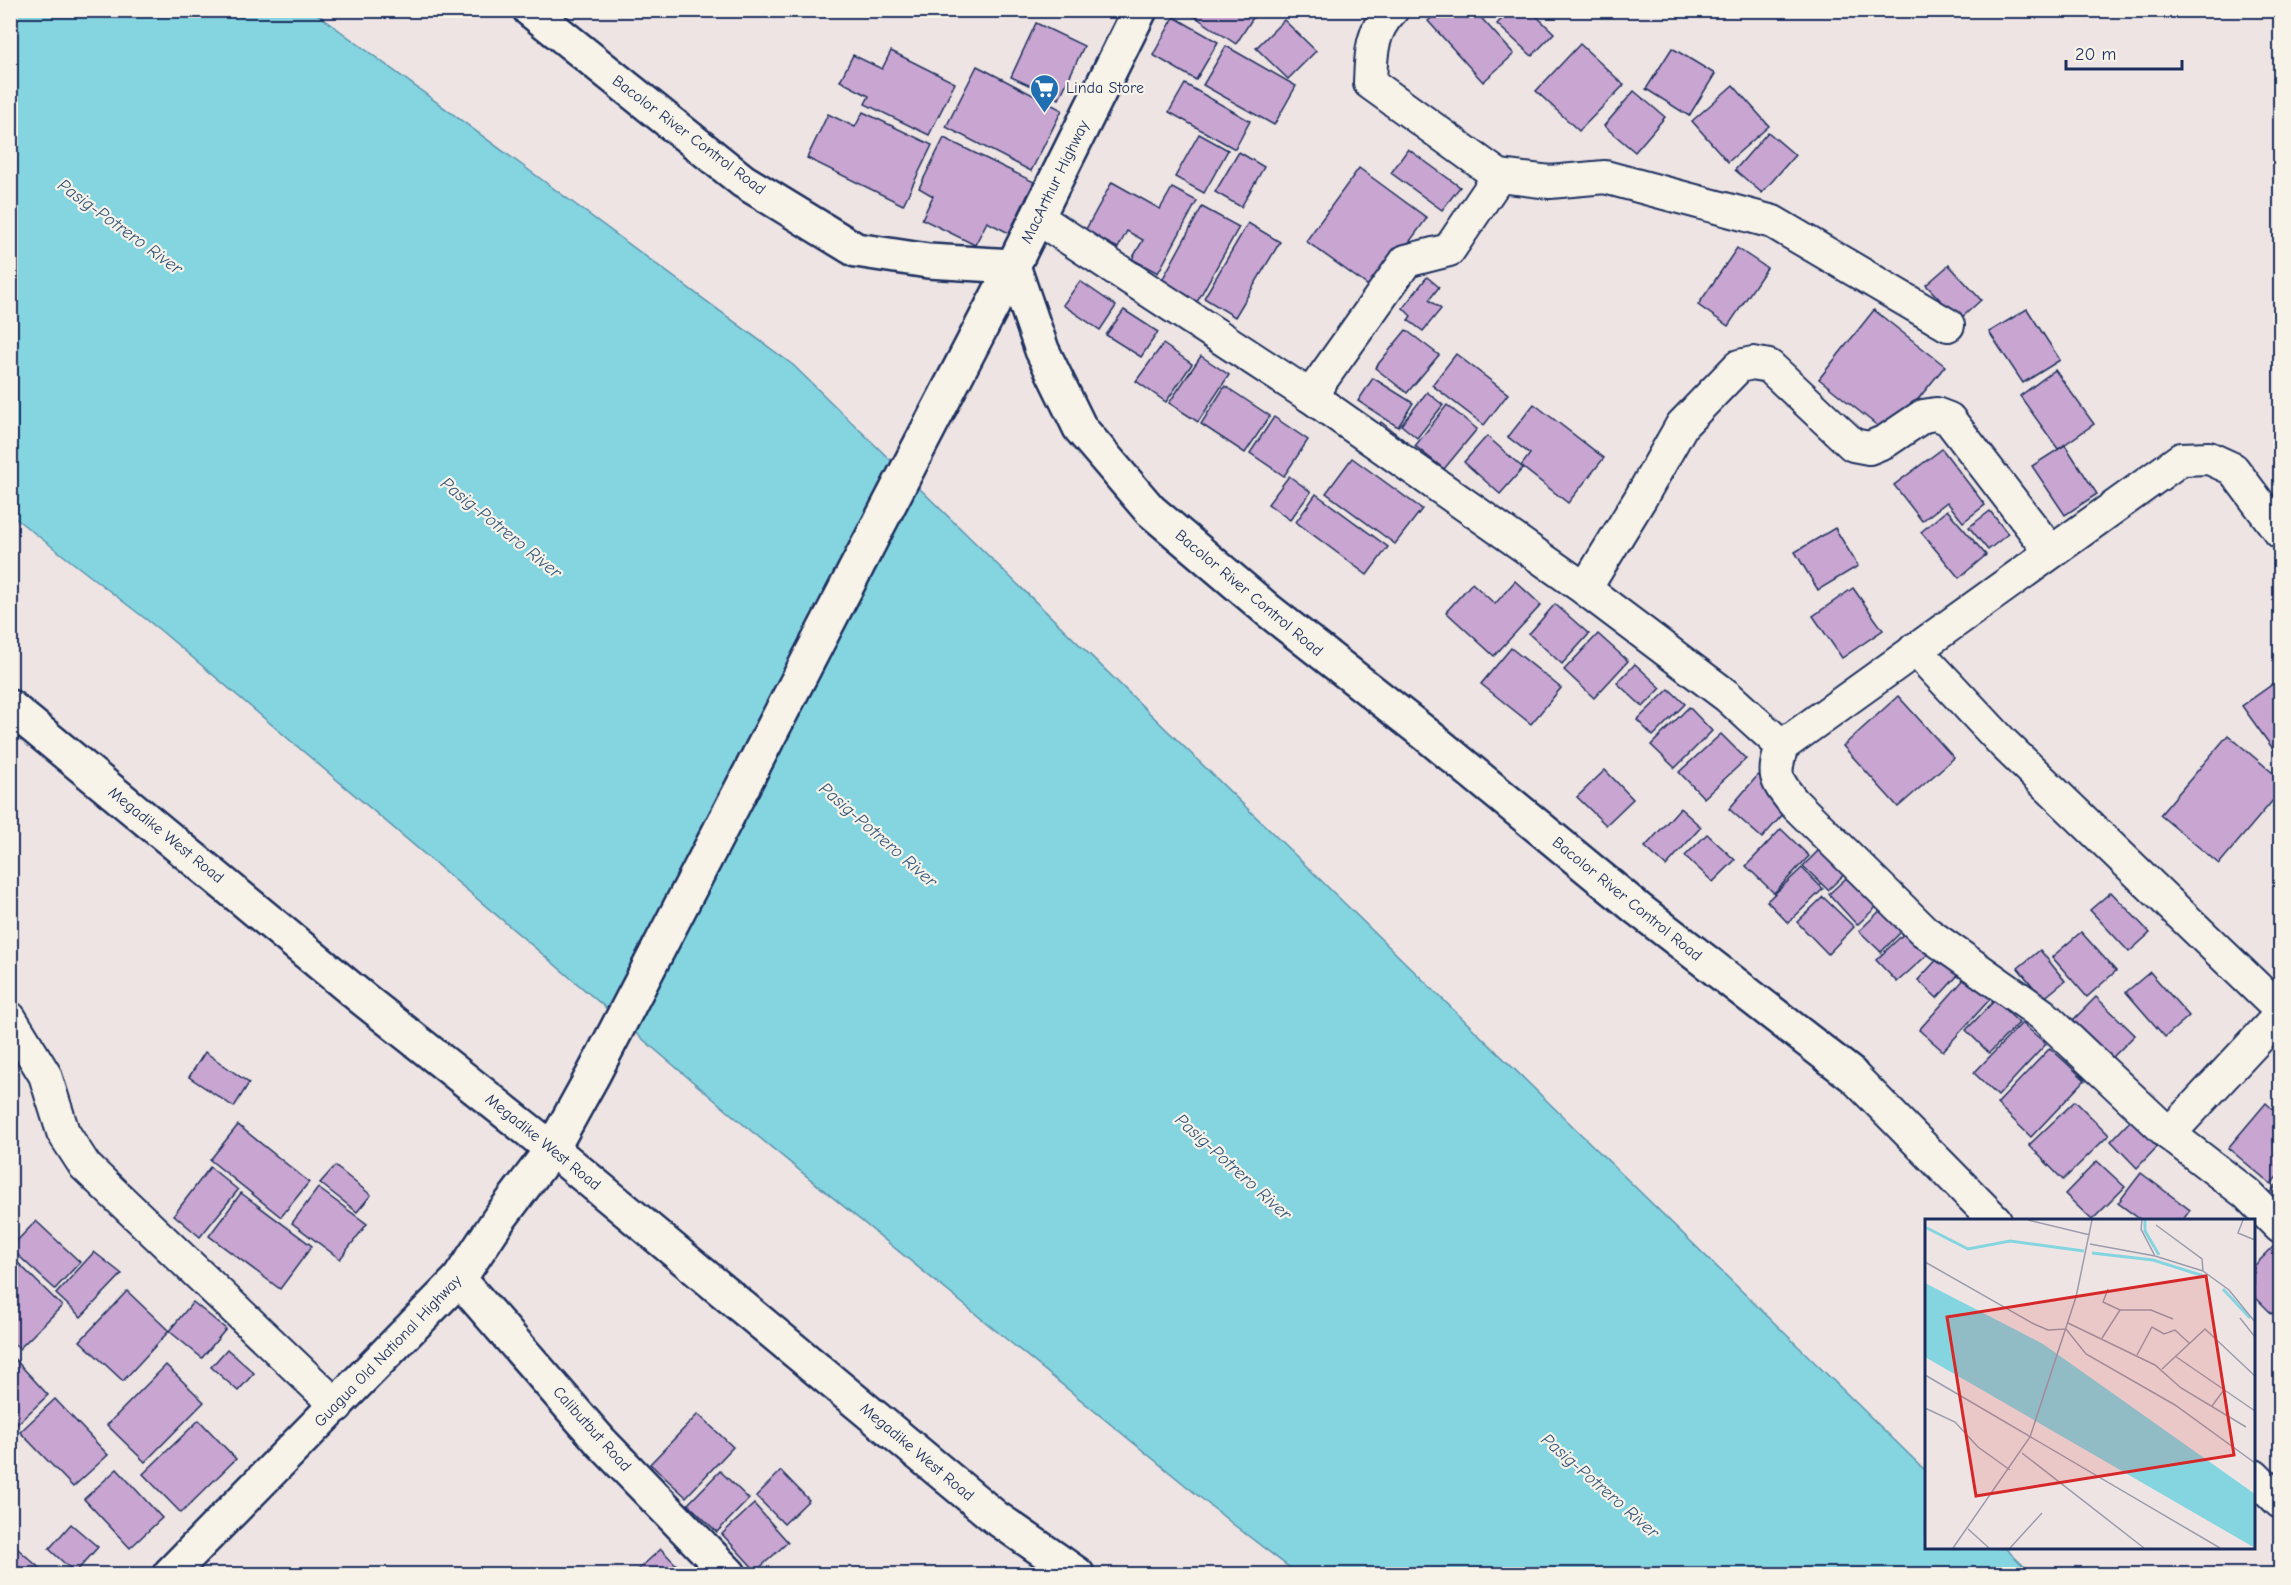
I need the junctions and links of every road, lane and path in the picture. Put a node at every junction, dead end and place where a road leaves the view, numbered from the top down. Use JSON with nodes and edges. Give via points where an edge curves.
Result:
{"nodes":[{"id":1,"x":530,"y":10,"type":"edge"},
{"id":2,"x":1140,"y":10,"type":"edge"},
{"id":3,"x":1392,"y":10,"type":"edge"},
{"id":4,"x":1499,"y":176,"type":"junction"},
{"id":5,"x":1038,"y":218,"type":"junction"},
{"id":6,"x":1013,"y":266,"type":"junction"},
{"id":7,"x":1948,"y":325,"type":"dead end"},
{"id":8,"x":1310,"y":396,"type":"junction"},
{"id":9,"x":2280,"y":532,"type":"edge"},
{"id":10,"x":2051,"y":552,"type":"junction"},
{"id":11,"x":1585,"y":589,"type":"junction"},
{"id":12,"x":1915,"y":649,"type":"junction"},
{"id":13,"x":10,"y":707,"type":"edge"},
{"id":14,"x":1782,"y":746,"type":"junction"},
{"id":15,"x":2280,"y":1010,"type":"edge"},
{"id":16,"x":2280,"y":1016,"type":"edge"},
{"id":17,"x":10,"y":1018,"type":"edge"},
{"id":18,"x":610,"y":1042,"type":"joint"},
{"id":19,"x":1851,"y":1074,"type":"joint"},
{"id":20,"x":2169,"y":1134,"type":"junction"},
{"id":21,"x":552,"y":1149,"type":"junction"},
{"id":22,"x":1993,"y":1219,"type":"edge"},
{"id":23,"x":2280,"y":1227,"type":"edge"},
{"id":24,"x":459,"y":1279,"type":"junction"},
{"id":25,"x":337,"y":1406,"type":"junction"},
{"id":26,"x":2255,"y":1478,"type":"edge"},
{"id":27,"x":2280,"y":1502,"type":"edge"},
{"id":28,"x":170,"y":1575,"type":"edge"},
{"id":29,"x":729,"y":1575,"type":"edge"},
{"id":30,"x":1077,"y":1575,"type":"edge"}],
"edges":[{"from":1,"to":6,"type":"street","name":"Bacolor River Control Road","via":[[743,181],[856,250],[928,261]]},
{"from":2,"to":5,"type":"street","name":"MacArthur Highway"},
{"from":3,"to":4,"type":"street","via":[[1381,21],[1372,50],[1370,82]]},
{"from":4,"to":7,"type":"street","via":[[1550,182],[1605,177],[1773,222]]},
{"from":4,"to":8,"type":"street","via":[[1449,250],[1406,261]]},
{"from":5,"to":6,"type":"street","name":"MacArthur Highway"},
{"from":5,"to":8,"type":"street"},
{"from":6,"to":18,"type":"street","name":"MacArthur Highway"},
{"from":6,"to":19,"type":"street","name":"Bacolor River Control Road","via":[[1042,350],[1080,428],[1150,510],[1638,909]]},
{"from":8,"to":11,"type":"street"},
{"from":9,"to":10,"type":"street","via":[[2233,469],[2209,458],[2181,459]]},
{"from":10,"to":11,"type":"street","via":[[1949,419],[1936,414],[1923,416],[1886,441],[1869,448],[1853,445],[1769,366],[1753,363],[1739,366],[1682,424]]},
{"from":10,"to":12,"type":"street"},
{"from":11,"to":14,"type":"street","via":[[1727,696]]},
{"from":12,"to":14,"type":"street"},
{"from":12,"to":15,"type":"street","via":[[2004,744]]},
{"from":13,"to":21,"type":"street","name":"Megadike West Road","via":[[362,998]]},
{"from":14,"to":20,"type":"street","via":[[1775,767],[1778,783],[1793,802],[1924,931],[2043,1015]]},
{"from":16,"to":20,"type":"street"},
{"from":17,"to":25,"type":"street","via":[[45,1075],[63,1132],[85,1166]]},
{"from":18,"to":21,"type":"street","name":"Guagua Old National Highway"},
{"from":19,"to":22,"type":"street","name":"Bacolor River Control Road"},
{"from":20,"to":23,"type":"street","via":[[2246,1193]]},
{"from":21,"to":24,"type":"street","name":"Guagua Old National Highway"},
{"from":21,"to":30,"type":"street","name":"Megadike West Road","via":[[995,1517]]},
{"from":24,"to":25,"type":"street","name":"Guagua Old National Highway"},
{"from":24,"to":29,"type":"street","name":"Calibutbut Road","via":[[601,1442]]},
{"from":25,"to":28,"type":"street","name":"Guagua Old National Highway"},
{"from":26,"to":27,"type":"street"}]}
